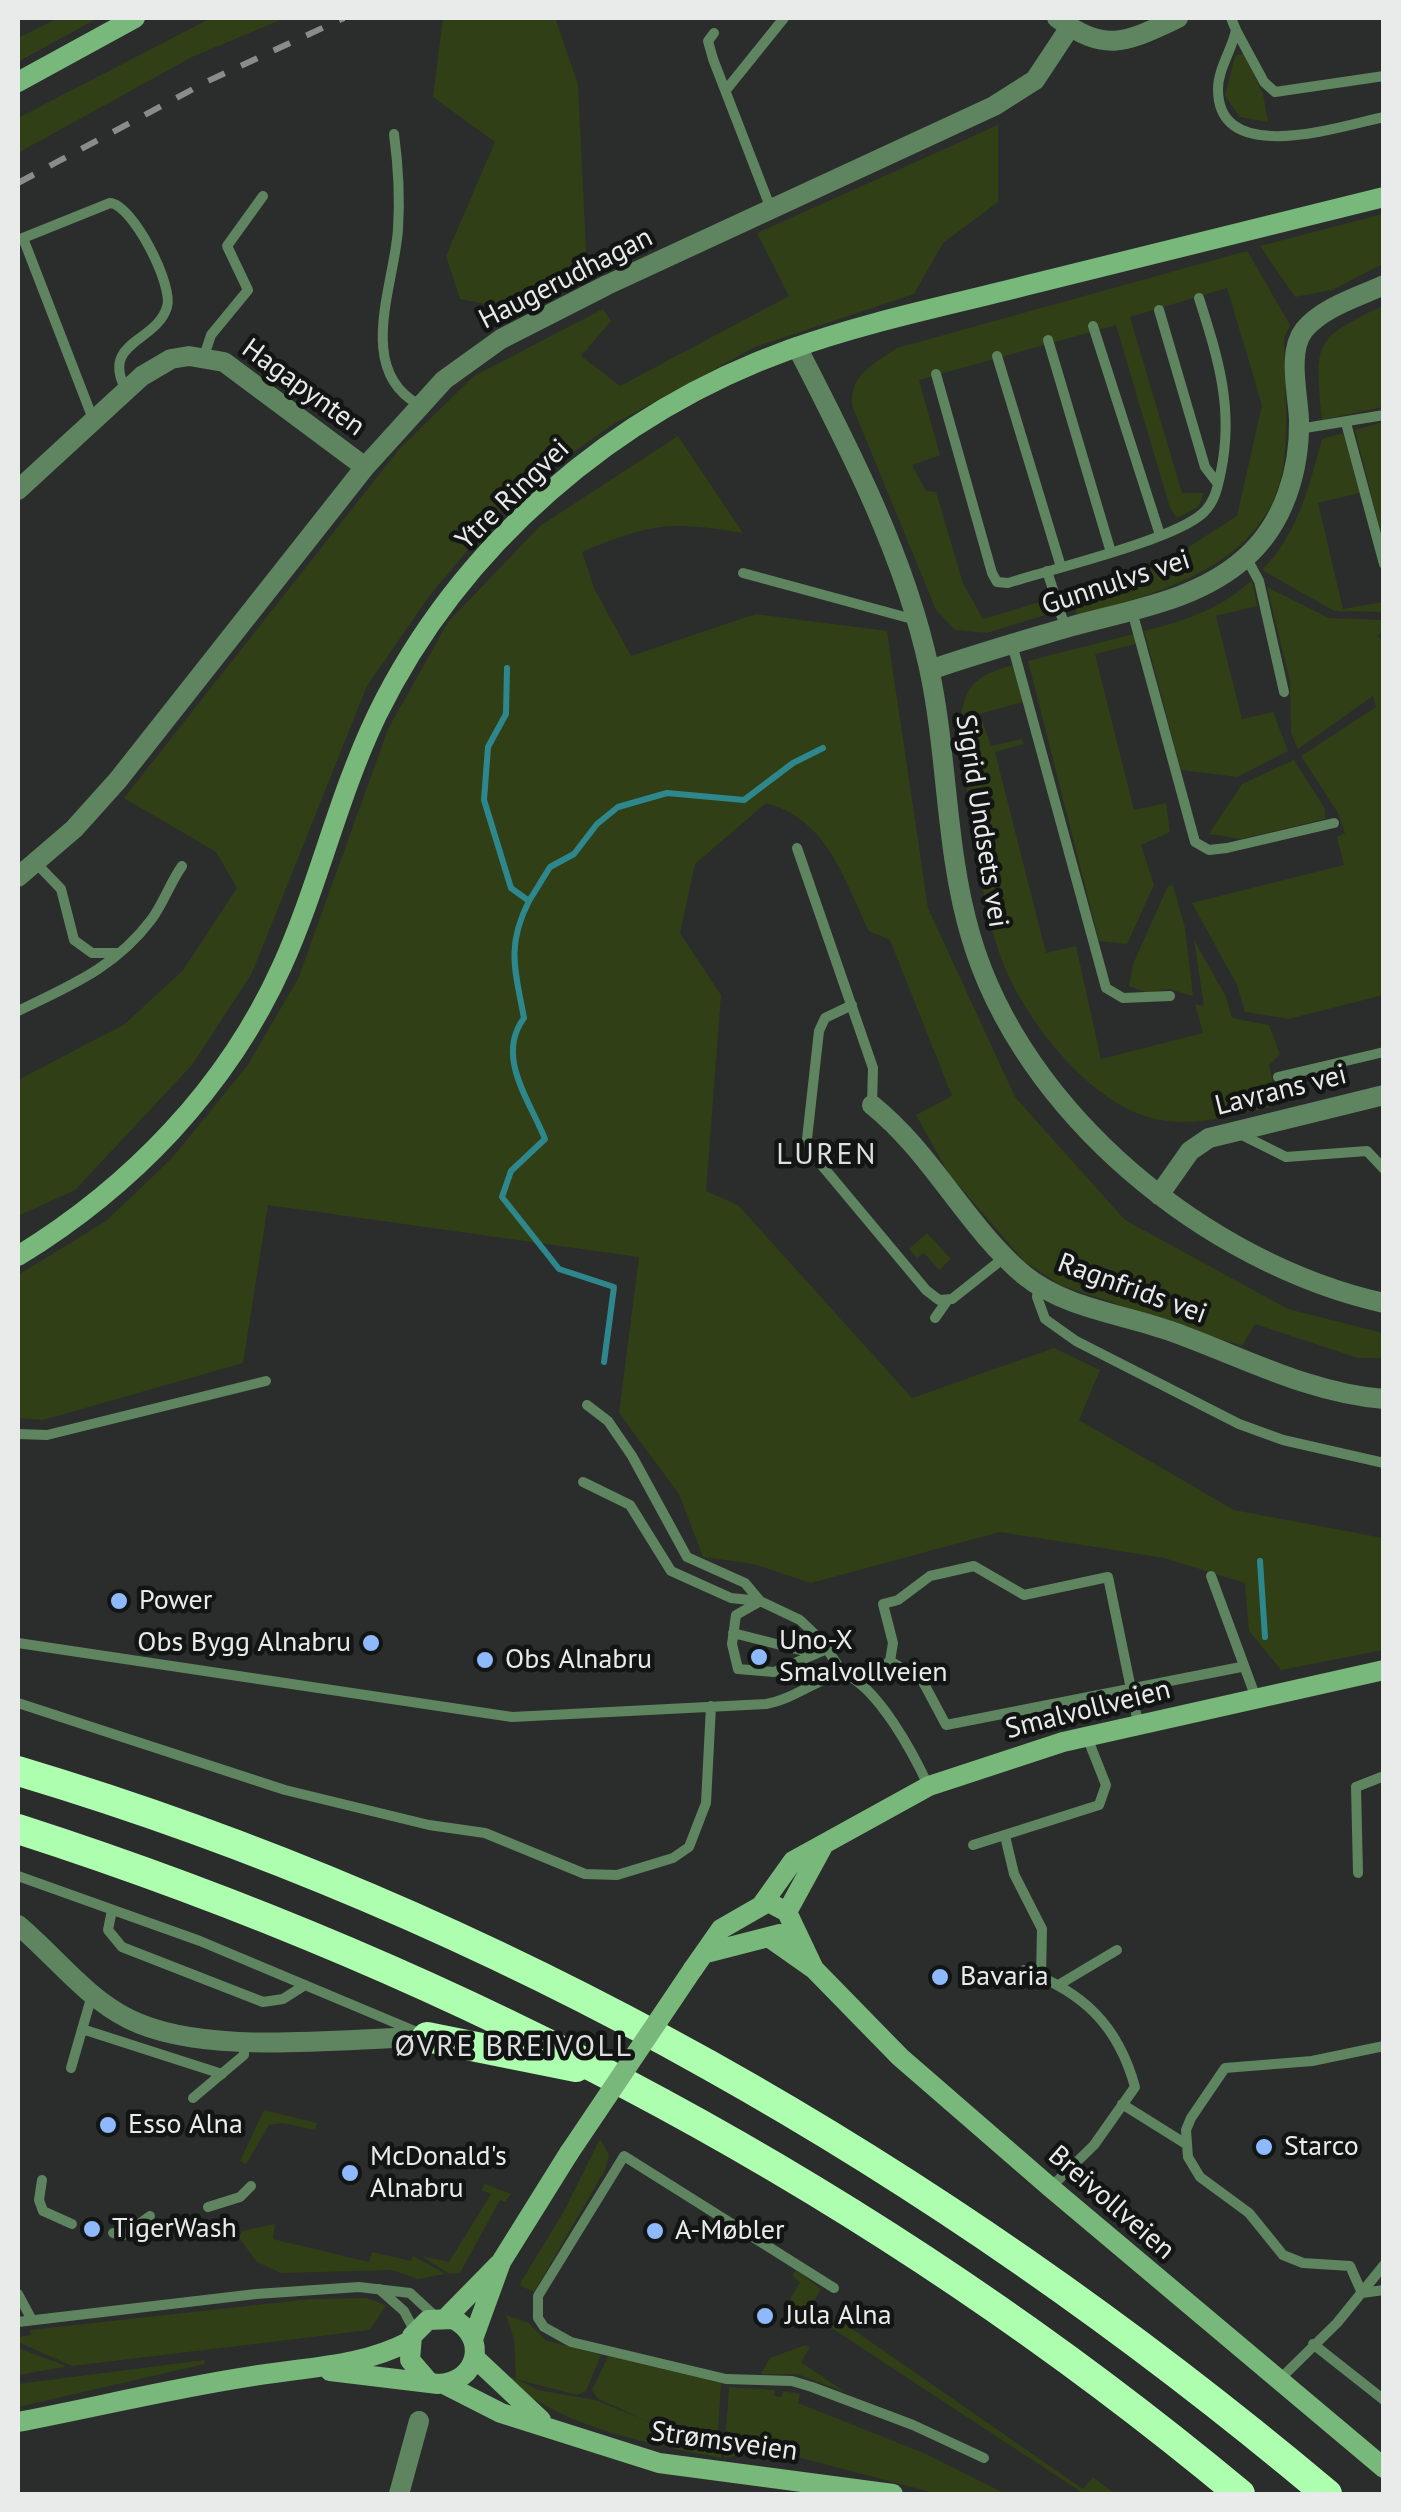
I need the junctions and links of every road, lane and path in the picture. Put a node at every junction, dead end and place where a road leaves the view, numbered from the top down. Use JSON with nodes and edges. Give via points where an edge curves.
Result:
{"nodes":[{"id":1,"x":135,"y":18,"type":"edge"},
{"id":2,"x":784,"y":18,"type":"edge"},
{"id":3,"x":1178,"y":18,"type":"edge"},
{"id":4,"x":1230,"y":18,"type":"edge"},
{"id":5,"x":1063,"y":22,"type":"edge"},
{"id":6,"x":1236,"y":30,"type":"junction"},
{"id":7,"x":714,"y":32,"type":"dead end"},
{"id":8,"x":1384,"y":76,"type":"edge"},
{"id":9,"x":18,"y":82,"type":"edge"},
{"id":10,"x":726,"y":90,"type":"junction"},
{"id":11,"x":1384,"y":117,"type":"edge"},
{"id":12,"x":394,"y":134,"type":"dead end"},
{"id":13,"x":263,"y":196,"type":"dead end"},
{"id":14,"x":1384,"y":197,"type":"edge"},
{"id":15,"x":770,"y":209,"type":"junction"},
{"id":16,"x":20,"y":239,"type":"edge"},
{"id":17,"x":1384,"y":284,"type":"edge"},
{"id":18,"x":1199,"y":298,"type":"dead end"},
{"id":19,"x":1159,"y":310,"type":"dead end"},
{"id":20,"x":1093,"y":326,"type":"dead end"},
{"id":21,"x":1048,"y":340,"type":"dead end"},
{"id":22,"x":797,"y":347,"type":"junction"},
{"id":23,"x":204,"y":356,"type":"junction"},
{"id":24,"x":997,"y":356,"type":"dead end"},
{"id":25,"x":936,"y":374,"type":"dead end"},
{"id":26,"x":127,"y":390,"type":"junction"},
{"id":27,"x":418,"y":404,"type":"junction"},
{"id":28,"x":1384,"y":414,"type":"edge"},
{"id":29,"x":94,"y":420,"type":"junction"},
{"id":30,"x":1346,"y":423,"type":"junction"},
{"id":31,"x":1299,"y":430,"type":"junction"},
{"id":32,"x":365,"y":467,"type":"junction"},
{"id":33,"x":1218,"y":484,"type":"junction"},
{"id":34,"x":18,"y":490,"type":"edge"},
{"id":35,"x":1160,"y":535,"type":"junction"},
{"id":36,"x":1110,"y":550,"type":"junction"},
{"id":37,"x":1246,"y":557,"type":"junction"},
{"id":38,"x":1384,"y":564,"type":"edge"},
{"id":39,"x":1061,"y":567,"type":"junction"},
{"id":40,"x":1047,"y":571,"type":"junction"},
{"id":41,"x":743,"y":573,"type":"dead end"},
{"id":42,"x":1132,"y":610,"type":"junction"},
{"id":43,"x":916,"y":620,"type":"junction"},
{"id":44,"x":1066,"y":628,"type":"junction"},
{"id":45,"x":1012,"y":644,"type":"junction"},
{"id":46,"x":930,"y":670,"type":"junction"},
{"id":47,"x":1284,"y":692,"type":"dead end"},
{"id":48,"x":1334,"y":823,"type":"dead end"},
{"id":49,"x":797,"y":848,"type":"dead end"},
{"id":50,"x":36,"y":863,"type":"junction"},
{"id":51,"x":182,"y":866,"type":"dead end"},
{"id":52,"x":18,"y":877,"type":"edge"},
{"id":53,"x":130,"y":946,"type":"junction"},
{"id":54,"x":1170,"y":996,"type":"dead end"},
{"id":55,"x":852,"y":1006,"type":"junction"},
{"id":56,"x":18,"y":1010,"type":"edge"},
{"id":57,"x":1384,"y":1052,"type":"edge"},
{"id":58,"x":1278,"y":1076,"type":"dead end"},
{"id":59,"x":1384,"y":1095,"type":"edge"},
{"id":60,"x":872,"y":1105,"type":"joint"},
{"id":61,"x":1236,"y":1131,"type":"junction"},
{"id":62,"x":1384,"y":1169,"type":"edge"},
{"id":63,"x":1159,"y":1195,"type":"junction"},
{"id":64,"x":18,"y":1256,"type":"edge"},
{"id":65,"x":1007,"y":1256,"type":"junction"},
{"id":66,"x":1038,"y":1286,"type":"junction"},
{"id":67,"x":946,"y":1301,"type":"junction"},
{"id":68,"x":1384,"y":1303,"type":"edge"},
{"id":69,"x":935,"y":1318,"type":"dead end"},
{"id":70,"x":266,"y":1381,"type":"dead end"},
{"id":71,"x":1384,"y":1399,"type":"edge"},
{"id":72,"x":587,"y":1406,"type":"dead end"},
{"id":73,"x":18,"y":1434,"type":"edge"},
{"id":74,"x":1384,"y":1463,"type":"edge"},
{"id":75,"x":583,"y":1482,"type":"dead end"},
{"id":76,"x":1210,"y":1576,"type":"dead end"},
{"id":77,"x":760,"y":1601,"type":"junction"},
{"id":78,"x":733,"y":1633,"type":"junction"},
{"id":79,"x":18,"y":1642,"type":"edge"},
{"id":80,"x":822,"y":1652,"type":"junction"},
{"id":81,"x":890,"y":1661,"type":"junction"},
{"id":82,"x":1241,"y":1666,"type":"junction"},
{"id":83,"x":1384,"y":1670,"type":"edge"},
{"id":84,"x":843,"y":1672,"type":"junction"},
{"id":85,"x":860,"y":1684,"type":"junction"},
{"id":86,"x":1129,"y":1688,"type":"junction"},
{"id":87,"x":1256,"y":1698,"type":"junction"},
{"id":88,"x":18,"y":1703,"type":"edge"},
{"id":89,"x":707,"y":1706,"type":"junction"},
{"id":90,"x":1138,"y":1723,"type":"junction"},
{"id":91,"x":1086,"y":1736,"type":"junction"},
{"id":92,"x":18,"y":1771,"type":"edge"},
{"id":93,"x":1384,"y":1776,"type":"edge"},
{"id":94,"x":929,"y":1786,"type":"junction"},
{"id":95,"x":18,"y":1829,"type":"edge"},
{"id":96,"x":1005,"y":1836,"type":"junction"},
{"id":97,"x":973,"y":1845,"type":"dead end"},
{"id":98,"x":822,"y":1847,"type":"junction"},
{"id":99,"x":1358,"y":1873,"type":"dead end"},
{"id":100,"x":18,"y":1876,"type":"edge"},
{"id":101,"x":759,"y":1906,"type":"junction"},
{"id":102,"x":112,"y":1910,"type":"junction"},
{"id":103,"x":788,"y":1916,"type":"junction"},
{"id":104,"x":18,"y":1925,"type":"edge"},
{"id":105,"x":767,"y":1937,"type":"junction"},
{"id":106,"x":1118,"y":1950,"type":"dead end"},
{"id":107,"x":699,"y":1961,"type":"junction"},
{"id":108,"x":814,"y":1969,"type":"junction"},
{"id":109,"x":1024,"y":1970,"type":"dead end"},
{"id":110,"x":1041,"y":1976,"type":"junction"},
{"id":111,"x":1060,"y":1984,"type":"junction"},
{"id":112,"x":304,"y":1985,"type":"junction"},
{"id":113,"x":92,"y":1994,"type":"junction"},
{"id":114,"x":82,"y":2029,"type":"junction"},
{"id":115,"x":427,"y":2037,"type":"junction"},
{"id":116,"x":244,"y":2042,"type":"junction"},
{"id":117,"x":1384,"y":2046,"type":"edge"},
{"id":118,"x":71,"y":2068,"type":"dead end"},
{"id":119,"x":222,"y":2074,"type":"junction"},
{"id":120,"x":616,"y":2076,"type":"junction"},
{"id":121,"x":193,"y":2098,"type":"dead end"},
{"id":122,"x":1122,"y":2104,"type":"junction"},
{"id":123,"x":1186,"y":2144,"type":"junction"},
{"id":124,"x":42,"y":2180,"type":"dead end"},
{"id":125,"x":251,"y":2186,"type":"dead end"},
{"id":126,"x":1051,"y":2188,"type":"junction"},
{"id":127,"x":208,"y":2206,"type":"dead end"},
{"id":128,"x":150,"y":2216,"type":"dead end"},
{"id":129,"x":72,"y":2224,"type":"dead end"},
{"id":130,"x":113,"y":2234,"type":"dead end"},
{"id":131,"x":501,"y":2262,"type":"junction"},
{"id":132,"x":1384,"y":2265,"type":"edge"},
{"id":133,"x":378,"y":2288,"type":"junction"},
{"id":134,"x":834,"y":2288,"type":"dead end"},
{"id":135,"x":1384,"y":2290,"type":"edge"},
{"id":136,"x":1362,"y":2293,"type":"junction"},
{"id":137,"x":18,"y":2294,"type":"edge"},
{"id":138,"x":441,"y":2318,"type":"junction"},
{"id":139,"x":32,"y":2320,"type":"junction"},
{"id":140,"x":18,"y":2322,"type":"edge"},
{"id":141,"x":412,"y":2336,"type":"junction"},
{"id":142,"x":1313,"y":2344,"type":"junction"},
{"id":143,"x":474,"y":2348,"type":"junction"},
{"id":144,"x":320,"y":2368,"type":"junction"},
{"id":145,"x":1280,"y":2379,"type":"junction"},
{"id":146,"x":436,"y":2382,"type":"junction"},
{"id":147,"x":1384,"y":2400,"type":"edge"},
{"id":148,"x":419,"y":2421,"type":"dead end"},
{"id":149,"x":18,"y":2422,"type":"edge"},
{"id":150,"x":550,"y":2428,"type":"junction"},
{"id":151,"x":984,"y":2458,"type":"dead end"},
{"id":152,"x":1384,"y":2468,"type":"edge"},
{"id":153,"x":398,"y":2494,"type":"edge"},
{"id":154,"x":893,"y":2494,"type":"edge"},
{"id":155,"x":1240,"y":2494,"type":"edge"},
{"id":156,"x":1327,"y":2494,"type":"edge"}],
"edges":[{"from":1,"to":9,"type":"main road"},
{"from":2,"to":10,"type":"lane"},
{"from":3,"to":5,"type":"street","name":"Haugerudhagan","via":[[1124,42],[1095,40]]},
{"from":4,"to":6,"type":"lane"},
{"from":5,"to":15,"type":"street","name":"Haugerudhagan","via":[[1047,67],[1021,90]]},
{"from":6,"to":8,"type":"lane","via":[[1275,92]]},
{"from":6,"to":11,"type":"lane","via":[[1218,92],[1230,120],[1250,136],[1276,138]]},
{"from":7,"to":10,"type":"lane","via":[[708,41]]},
{"from":10,"to":15,"type":"lane"},
{"from":12,"to":27,"type":"lane","via":[[398,226],[384,297],[384,342],[396,386]]},
{"from":13,"to":23,"type":"lane","via":[[226,246],[248,290],[211,335]]},
{"from":14,"to":22,"type":"main road","name":"Ytre Ringvei"},
{"from":15,"to":27,"type":"street","name":"Haugerudhagan","via":[[501,339]]},
{"from":16,"to":26,"type":"lane","via":[[116,202],[142,236],[168,302],[120,358]]},
{"from":16,"to":29,"type":"lane"},
{"from":17,"to":31,"type":"street","name":"Gunnulvs vei","via":[[1308,326],[1296,355]]},
{"from":18,"to":33,"type":"lane","via":[[1227,392]]},
{"from":19,"to":33,"type":"lane","via":[[1193,433]]},
{"from":20,"to":35,"type":"lane"},
{"from":21,"to":36,"type":"lane"},
{"from":22,"to":43,"type":"street","name":"Sigrid Undsets vei","via":[[875,512]]},
{"from":22,"to":64,"type":"main road","name":"Ytre Ringvei","via":[[691,393],[611,443],[543,497],[466,579],[378,714],[281,968],[237,1048],[134,1168]]},
{"from":23,"to":26,"type":"street","name":"Hagapynten","via":[[171,359]]},
{"from":23,"to":32,"type":"street","name":"Hagapynten","via":[[236,370]]},
{"from":24,"to":39,"type":"lane"},
{"from":25,"to":40,"type":"lane","via":[[994,579],[1008,583]]},
{"from":26,"to":29,"type":"street","name":"Hagapynten"},
{"from":27,"to":32,"type":"street","name":"Haugerudhagan"},
{"from":28,"to":30,"type":"lane"},
{"from":29,"to":34,"type":"street","name":"Hagapynten"},
{"from":30,"to":31,"type":"lane"},
{"from":30,"to":38,"type":"lane"},
{"from":31,"to":37,"type":"street","name":"Gunnulvs vei","via":[[1284,503]]},
{"from":32,"to":50,"type":"street","name":"Haugerudhagan","via":[[118,780]]},
{"from":33,"to":35,"type":"lane","via":[[1205,512]]},
{"from":35,"to":36,"type":"lane"},
{"from":36,"to":39,"type":"lane"},
{"from":37,"to":42,"type":"street","name":"Gunnulvs vei","via":[[1196,589]]},
{"from":37,"to":47,"type":"lane","via":[[1258,580]]},
{"from":39,"to":40,"type":"lane"},
{"from":40,"to":44,"type":"lane"},
{"from":41,"to":43,"type":"lane"},
{"from":42,"to":44,"type":"street","name":"Gunnulvs vei"},
{"from":42,"to":48,"type":"lane","via":[[1195,842],[1209,850],[1227,848]]},
{"from":43,"to":46,"type":"street","name":"Sigrid Undsets vei"},
{"from":44,"to":45,"type":"street","name":"Gunnulvs vei"},
{"from":45,"to":46,"type":"street","name":"Gunnulvs vei"},
{"from":45,"to":54,"type":"lane","via":[[1106,988],[1123,998]]},
{"from":46,"to":63,"type":"street","name":"Sigrid Undsets vei","via":[[961,895],[984,974],[1043,1074],[1104,1146]]},
{"from":49,"to":55,"type":"lane"},
{"from":50,"to":52,"type":"street","name":"Haugerudhagan"},
{"from":50,"to":53,"type":"lane","via":[[62,890],[70,930],[82,948],[104,956]]},
{"from":51,"to":53,"type":"lane"},
{"from":53,"to":56,"type":"lane","via":[[82,982]]},
{"from":55,"to":60,"type":"lane","via":[[873,1068]]},
{"from":55,"to":67,"type":"lane","via":[[825,1018],[819,1031],[808,1144],[926,1290]]},
{"from":57,"to":58,"type":"lane"},
{"from":59,"to":61,"type":"street","name":"Lavrans vei"},
{"from":60,"to":65,"type":"street","name":"Ragnfrids vei","via":[[902,1129]]},
{"from":61,"to":62,"type":"lane","via":[[1286,1157],[1359,1149]]},
{"from":61,"to":63,"type":"street","name":"Lavrans vei","via":[[1200,1142]]},
{"from":63,"to":68,"type":"street","name":"Sigrid Undsets vei","via":[[1270,1264]]},
{"from":65,"to":66,"type":"street","name":"Ragnfrids vei"},
{"from":65,"to":67,"type":"lane"},
{"from":66,"to":71,"type":"street","name":"Ragnfrids vei","via":[[1291,1380]]},
{"from":66,"to":74,"type":"lane","via":[[1045,1319],[1076,1341],[1239,1424]]},
{"from":67,"to":69,"type":"lane"},
{"from":70,"to":73,"type":"lane","via":[[48,1436]]},
{"from":72,"to":77,"type":"lane","via":[[608,1420],[632,1456],[687,1558],[745,1583]]},
{"from":75,"to":77,"type":"lane","via":[[630,1505],[671,1571],[731,1598]]},
{"from":76,"to":82,"type":"lane"},
{"from":77,"to":78,"type":"lane","via":[[736,1615]]},
{"from":77,"to":80,"type":"lane","via":[[800,1620]]},
{"from":78,"to":80,"type":"lane"},
{"from":78,"to":80,"type":"lane","via":[[738,1669],[774,1672]]},
{"from":79,"to":89,"type":"lane","via":[[512,1717]]},
{"from":80,"to":84,"type":"lane"},
{"from":81,"to":85,"type":"lane"},
{"from":81,"to":86,"type":"lane","via":[[922,1680],[946,1726]]},
{"from":81,"to":86,"type":"lane","via":[[893,1642],[883,1604],[930,1576],[974,1566],[1024,1596],[1108,1578]]},
{"from":82,"to":86,"type":"lane"},
{"from":82,"to":87,"type":"lane"},
{"from":83,"to":87,"type":"main road","name":"Smalvollveien"},
{"from":84,"to":85,"type":"lane"},
{"from":84,"to":89,"type":"lane","via":[[784,1701]]},
{"from":85,"to":94,"type":"lane","via":[[912,1751]]},
{"from":86,"to":90,"type":"lane"},
{"from":87,"to":90,"type":"main road","name":"Smalvollveien"},
{"from":88,"to":89,"type":"lane","via":[[285,1790],[485,1833],[585,1874],[617,1875],[674,1858],[689,1846],[706,1803]]},
{"from":90,"to":91,"type":"main road","name":"Smalvollveien"},
{"from":91,"to":94,"type":"main road","name":"Smalvollveien"},
{"from":91,"to":96,"type":"lane","via":[[1106,1785],[1099,1805]]},
{"from":92,"to":156,"type":"highway","via":[[146,1812],[389,1906],[684,2049],[864,2154],[1026,2260]]},
{"from":93,"to":99,"type":"lane","via":[[1356,1786]]},
{"from":94,"to":98,"type":"main road","name":"Smalvollveien"},
{"from":95,"to":120,"type":"highway","via":[[337,1945]]},
{"from":96,"to":97,"type":"lane"},
{"from":96,"to":110,"type":"lane","via":[[1014,1874],[1042,1929]]},
{"from":98,"to":101,"type":"main road","name":"Smalvollveien","via":[[793,1860]]},
{"from":98,"to":103,"type":"main road"},
{"from":100,"to":102,"type":"lane"},
{"from":101,"to":103,"type":"main road","via":[[774,1902]]},
{"from":101,"to":105,"type":"main road","via":[[752,1922]]},
{"from":101,"to":107,"type":"main road","name":"Smalvollveien","via":[[721,1930]]},
{"from":102,"to":112,"type":"lane"},
{"from":102,"to":112,"type":"lane","via":[[108,1930],[122,1947],[263,2002],[284,2000]]},
{"from":103,"to":105,"type":"main road","via":[[782,1933]]},
{"from":103,"to":108,"type":"main road","name":"Breivollveien"},
{"from":104,"to":113,"type":"street"},
{"from":105,"to":107,"type":"main road"},
{"from":105,"to":108,"type":"main road","name":"Breivollveien"},
{"from":106,"to":111,"type":"lane"},
{"from":107,"to":131,"type":"main road","name":"Smalvollveien","bridge":true},
{"from":108,"to":126,"type":"main road","name":"Breivollveien","via":[[900,2056]]},
{"from":109,"to":110,"type":"lane"},
{"from":110,"to":111,"type":"lane"},
{"from":111,"to":122,"type":"lane","via":[[1084,2000],[1129,2062],[1136,2087]]},
{"from":112,"to":115,"type":"lane"},
{"from":113,"to":114,"type":"lane"},
{"from":113,"to":116,"type":"street","via":[[130,2019],[180,2037]]},
{"from":114,"to":118,"type":"lane"},
{"from":114,"to":119,"type":"lane"},
{"from":115,"to":116,"type":"street"},
{"from":115,"to":120,"type":"highway"},
{"from":116,"to":119,"type":"lane","via":[[244,2055]]},
{"from":117,"to":123,"type":"lane","via":[[1225,2068],[1191,2118]]},
{"from":119,"to":121,"type":"lane"},
{"from":120,"to":155,"type":"highway","via":[[899,2242],[1055,2351]]},
{"from":122,"to":123,"type":"lane"},
{"from":122,"to":126,"type":"lane","via":[[1094,2146]]},
{"from":123,"to":136,"type":"lane","via":[[1200,2177],[1249,2213],[1284,2255],[1350,2266]]},
{"from":124,"to":129,"type":"lane","via":[[44,2210]]},
{"from":125,"to":127,"type":"lane"},
{"from":126,"to":145,"type":"main road","name":"Breivollveien"},
{"from":128,"to":130,"type":"lane","via":[[124,2235]]},
{"from":131,"to":138,"type":"main road","name":"Smalvollveien"},
{"from":131,"to":143,"type":"main road","name":"Smalvollveien"},
{"from":132,"to":136,"type":"lane"},
{"from":133,"to":138,"type":"lane","via":[[410,2293]]},
{"from":133,"to":139,"type":"lane","via":[[256,2294]]},
{"from":133,"to":141,"type":"lane","via":[[404,2311]]},
{"from":134,"to":151,"type":"lane","via":[[624,2156],[536,2308],[544,2328],[571,2342],[744,2382],[792,2381]]},
{"from":135,"to":136,"type":"lane"},
{"from":136,"to":142,"type":"lane"},
{"from":137,"to":139,"type":"lane"},
{"from":138,"to":141,"type":"main road"},
{"from":138,"to":143,"type":"main road","via":[[460,2322]]},
{"from":139,"to":140,"type":"lane"},
{"from":141,"to":144,"type":"main road","name":"Strømsveien","via":[[376,2356]]},
{"from":141,"to":146,"type":"main road","via":[[410,2360]]},
{"from":142,"to":145,"type":"lane"},
{"from":142,"to":147,"type":"lane"},
{"from":143,"to":146,"type":"main road","via":[[467,2374]]},
{"from":143,"to":150,"type":"main road","name":"Strømsveien"},
{"from":144,"to":146,"type":"main road","name":"Strømsveien"},
{"from":144,"to":149,"type":"main road","name":"Strømsveien"},
{"from":145,"to":152,"type":"main road","name":"Breivollveien"},
{"from":146,"to":150,"type":"main road","name":"Strømsveien"},
{"from":148,"to":153,"type":"street"},
{"from":150,"to":154,"type":"main road","name":"Strømsveien","via":[[687,2469]]}]}
